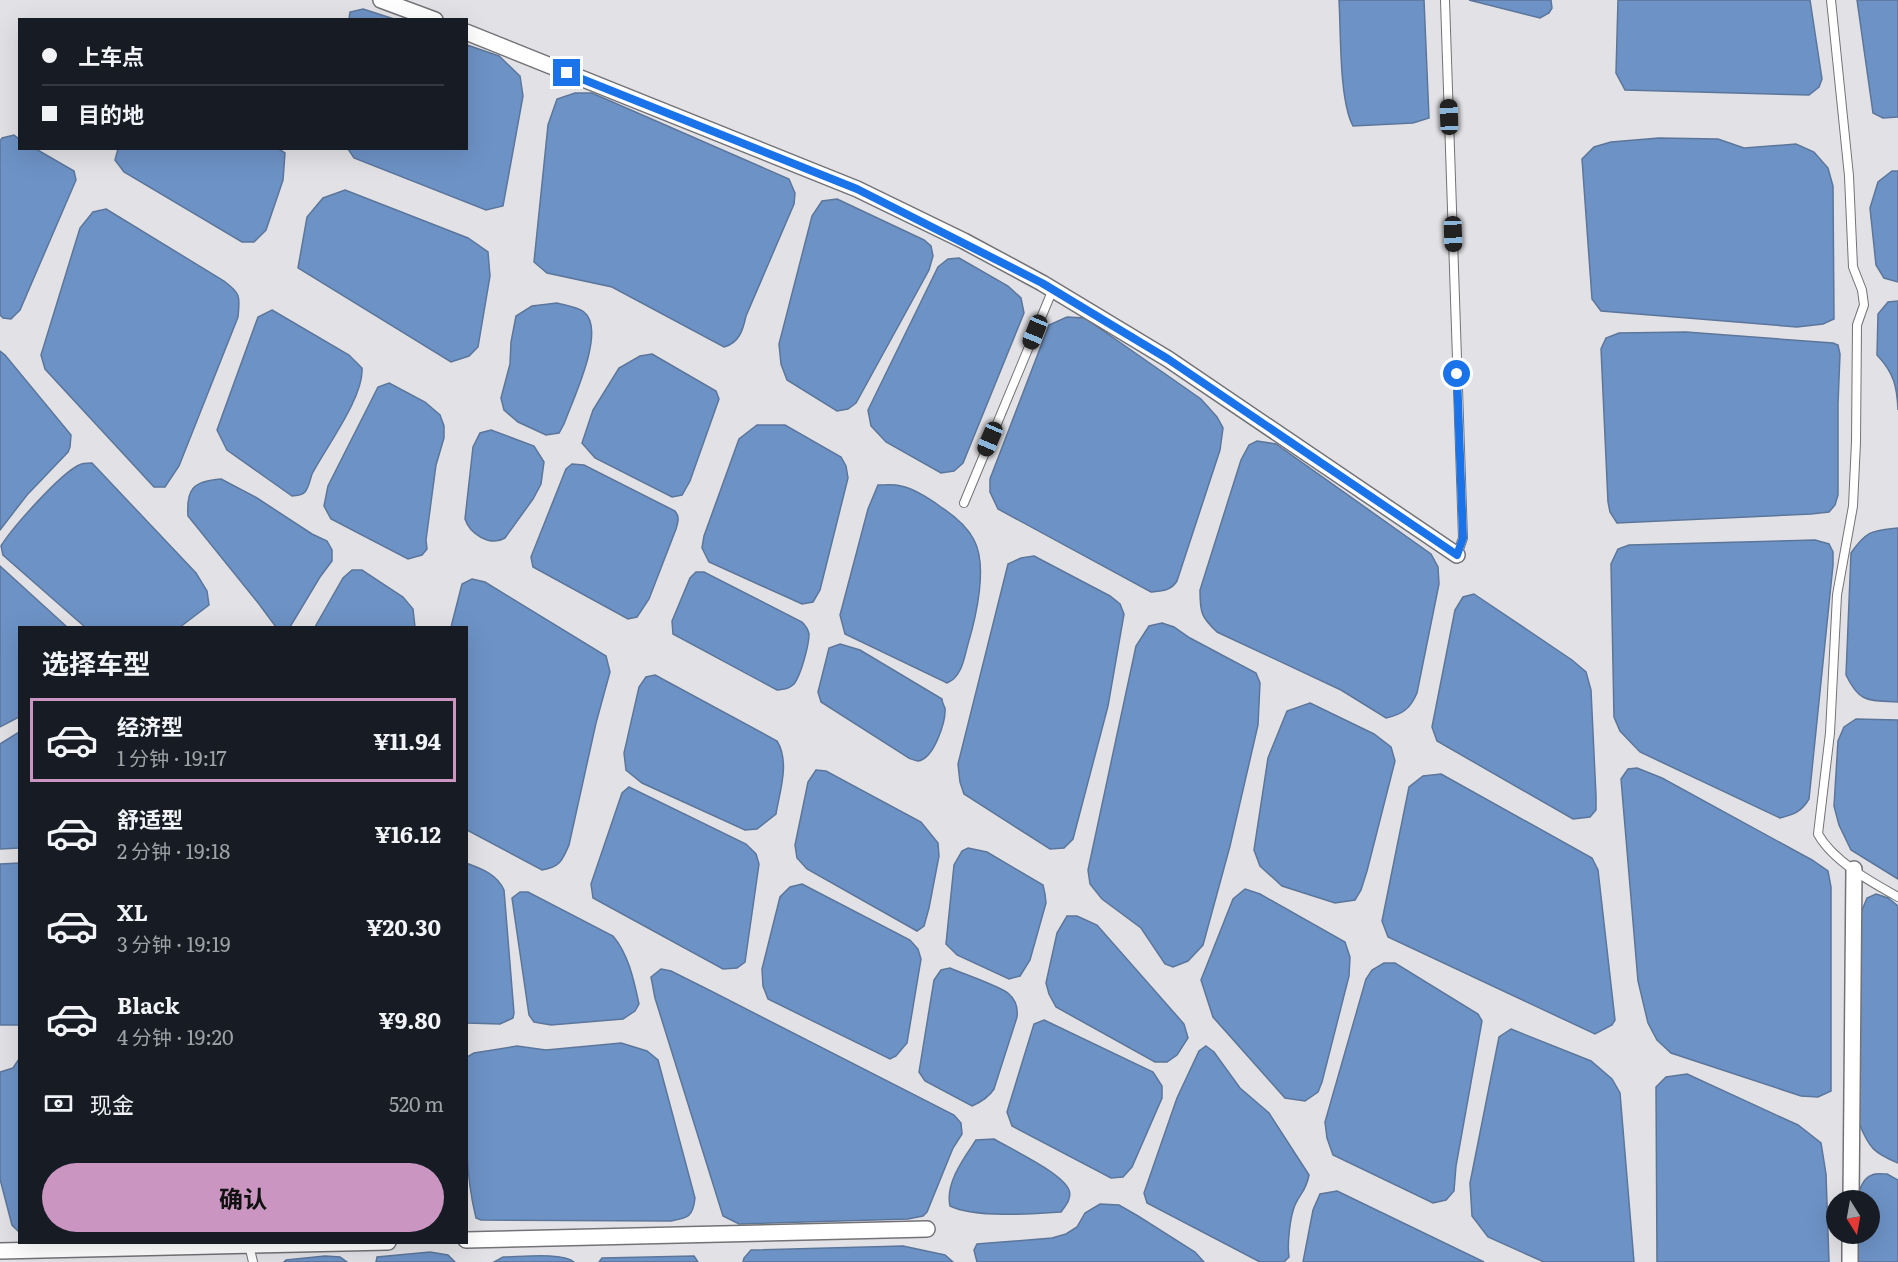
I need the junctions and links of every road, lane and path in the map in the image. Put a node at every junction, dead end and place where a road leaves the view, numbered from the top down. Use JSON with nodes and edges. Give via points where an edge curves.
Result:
{"nodes":[{"id":1,"x":381,"y":0,"type":"edge"},
{"id":2,"x":1445,"y":0,"type":"edge"},
{"id":3,"x":1831,"y":0,"type":"edge"},
{"id":4,"x":430,"y":18,"type":"edge"},
{"id":5,"x":468,"y":33,"type":"edge"},
{"id":6,"x":1053,"y":289,"type":"junction"},
{"id":7,"x":964,"y":503,"type":"dead end"},
{"id":8,"x":1457,"y":555,"type":"joint"},
{"id":9,"x":1854,"y":869,"type":"junction"},
{"id":10,"x":1898,"y":897,"type":"edge"},
{"id":11,"x":1851,"y":1190,"type":"edge"},
{"id":12,"x":927,"y":1229,"type":"dead end"},
{"id":13,"x":468,"y":1240,"type":"edge"},
{"id":14,"x":295,"y":1244,"type":"edge"},
{"id":15,"x":1850,"y":1244,"type":"edge"},
{"id":16,"x":249,"y":1245,"type":"junction"},
{"id":17,"x":0,"y":1251,"type":"edge"},
{"id":18,"x":253,"y":1262,"type":"edge"},
{"id":19,"x":1850,"y":1262,"type":"edge"}],
"edges":[{"from":1,"to":4,"type":"street"},
{"from":2,"to":8,"type":"lane","via":[[1463,538]]},
{"from":3,"to":9,"type":"lane","via":[[1849,176],[1853,267],[1864,305],[1857,325],[1853,506],[1837,595],[1830,733],[1818,834],[1825,846]]},
{"from":5,"to":6,"type":"street","via":[[857,189]]},
{"from":6,"to":7,"type":"lane"},
{"from":6,"to":8,"type":"street","via":[[1168,359]]},
{"from":9,"to":10,"type":"lane"},
{"from":9,"to":11,"type":"street"},
{"from":12,"to":13,"type":"street"},
{"from":14,"to":16,"type":"street"},
{"from":15,"to":19,"type":"street"},
{"from":16,"to":17,"type":"street"},
{"from":16,"to":18,"type":"lane"}]}
